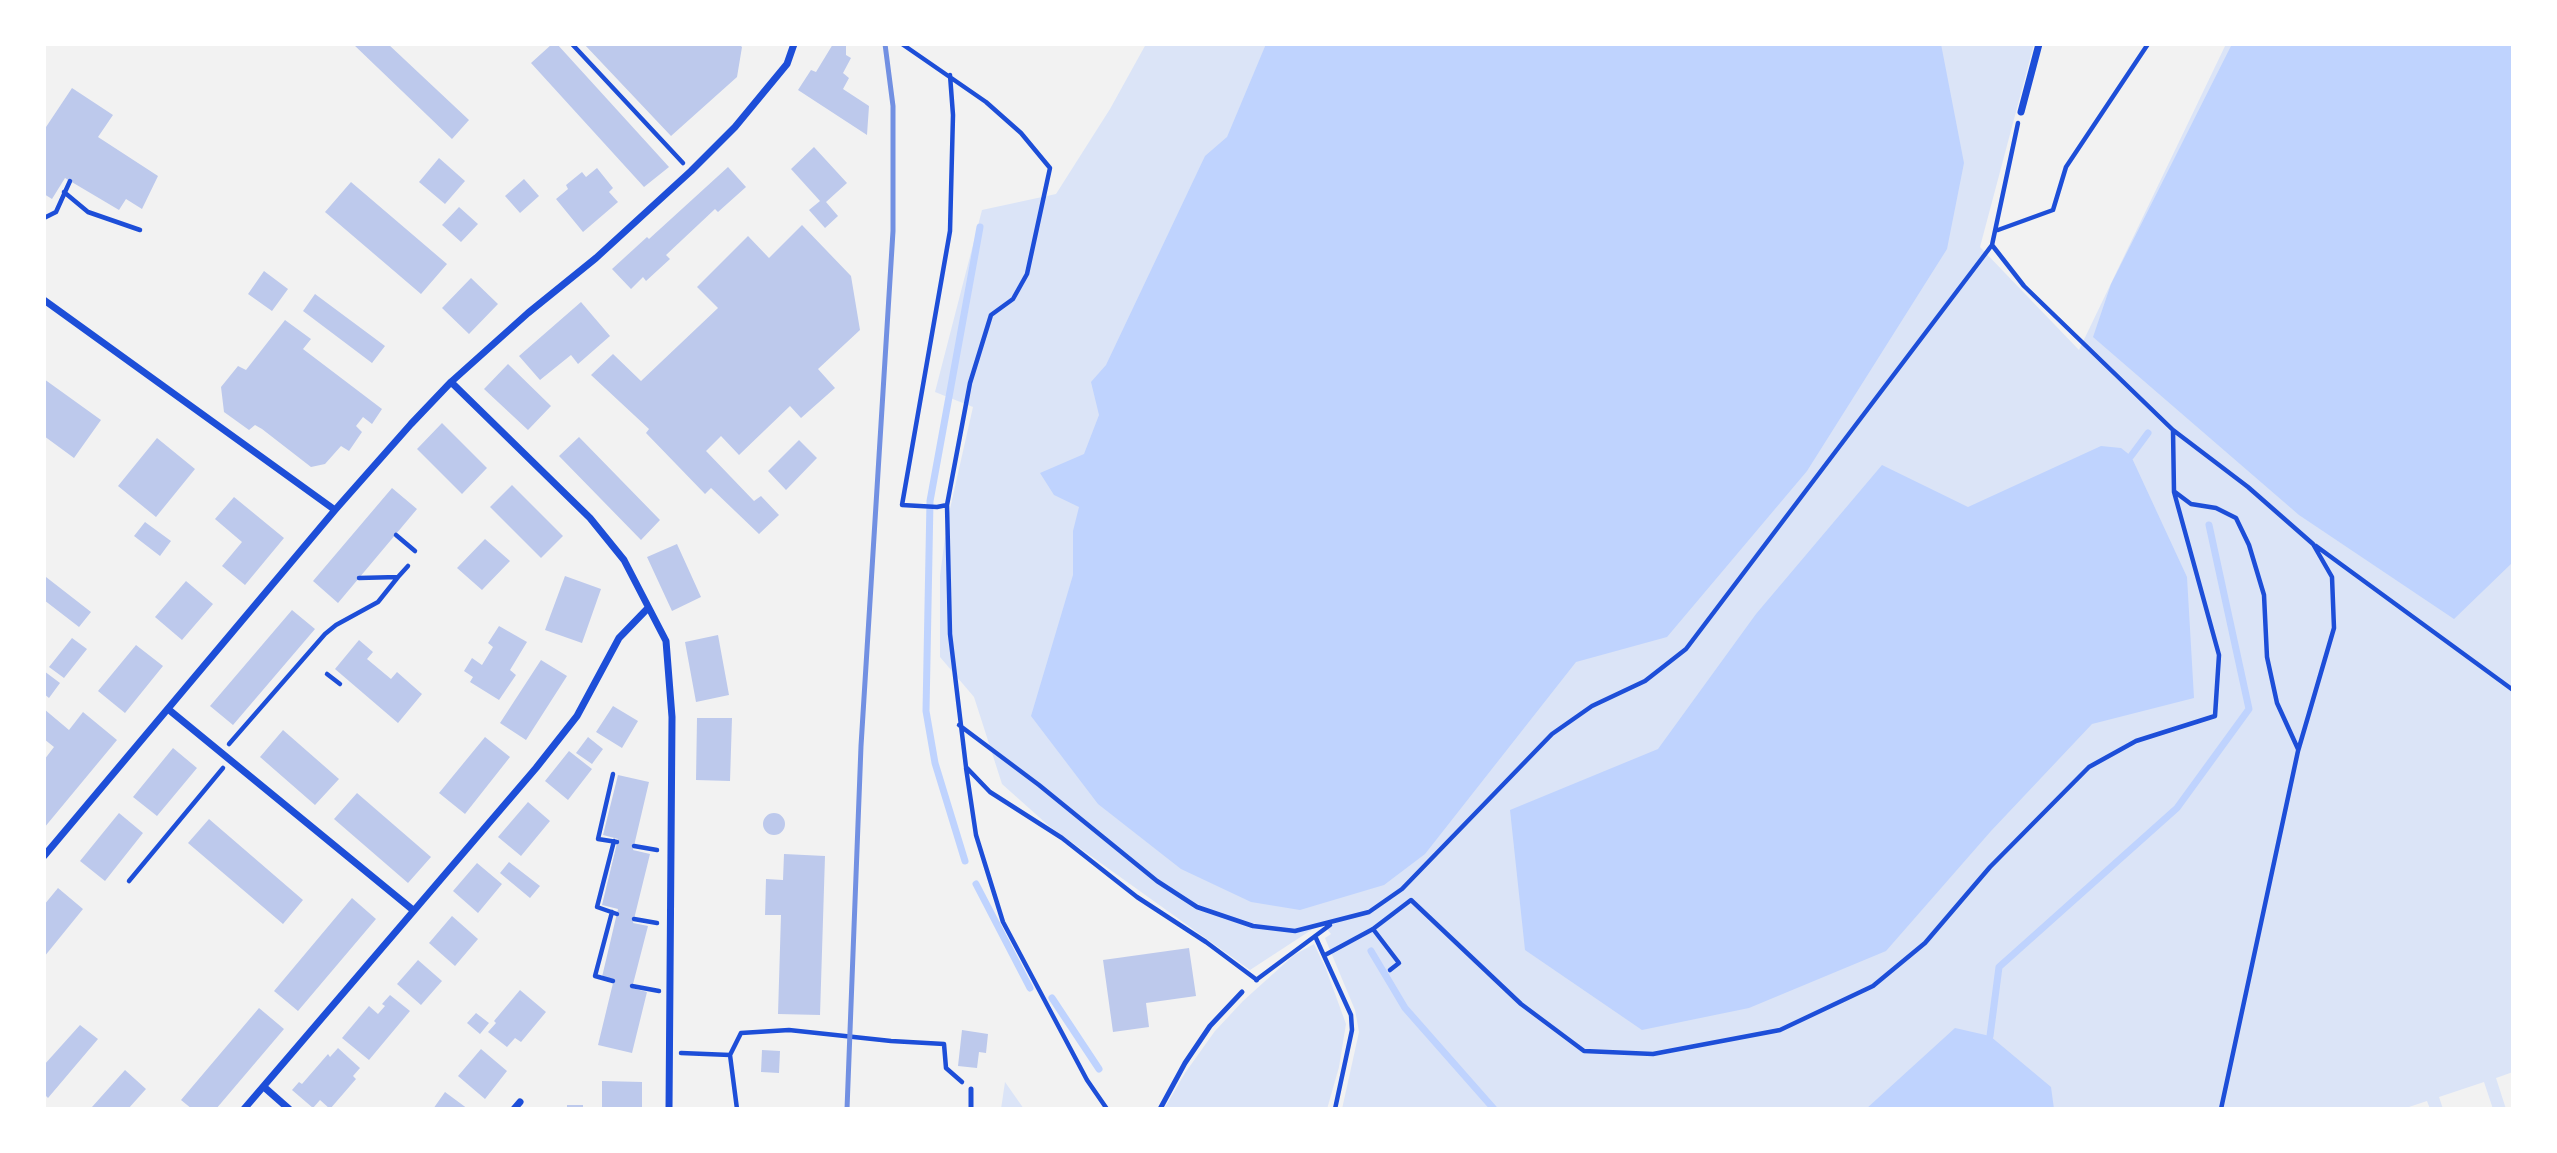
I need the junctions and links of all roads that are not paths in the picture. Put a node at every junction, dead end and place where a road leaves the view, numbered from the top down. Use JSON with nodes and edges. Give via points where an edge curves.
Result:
{"nodes":[{"id":1,"x":794,"y":44,"type":"edge"},
{"id":2,"x":2039,"y":44,"type":"edge"},
{"id":3,"x":2021,"y":112,"type":"road end"},
{"id":4,"x":44,"y":300,"type":"edge"},
{"id":5,"x":451,"y":382,"type":"junction"},
{"id":6,"x":335,"y":510,"type":"junction"},
{"id":7,"x":648,"y":608,"type":"junction"},
{"id":8,"x":168,"y":709,"type":"junction"},
{"id":9,"x":44,"y":856,"type":"edge"},
{"id":10,"x":413,"y":910,"type":"junction"},
{"id":11,"x":1242,"y":992,"type":"road end"},
{"id":12,"x":264,"y":1087,"type":"junction"},
{"id":13,"x":971,"y":1089,"type":"road end"},
{"id":14,"x":520,"y":1102,"type":"dead end"},
{"id":15,"x":244,"y":1109,"type":"edge"},
{"id":16,"x":289,"y":1109,"type":"edge"},
{"id":17,"x":514,"y":1109,"type":"edge"},
{"id":18,"x":669,"y":1109,"type":"edge"},
{"id":19,"x":971,"y":1109,"type":"edge"},
{"id":20,"x":1160,"y":1109,"type":"edge"}],
"edges":[{"from":1,"to":5,"type":"street","via":[[787,64],[770,85],[691,171]]},
{"from":2,"to":3,"type":"street"},
{"from":4,"to":6,"type":"street"},
{"from":5,"to":6,"type":"street"},
{"from":5,"to":7,"type":"street","via":[[590,518],[624,560]]},
{"from":6,"to":8,"type":"street"},
{"from":7,"to":10,"type":"street","via":[[619,638],[577,716]]},
{"from":7,"to":18,"type":"street","via":[[666,641],[672,717]]},
{"from":8,"to":9,"type":"street"},
{"from":8,"to":10,"type":"street"},
{"from":10,"to":12,"type":"street"},
{"from":11,"to":20,"type":"lane","via":[[1210,1026]]},
{"from":12,"to":15,"type":"street"},
{"from":12,"to":16,"type":"street"},
{"from":13,"to":19,"type":"lane"},
{"from":14,"to":17,"type":"street"}]}
